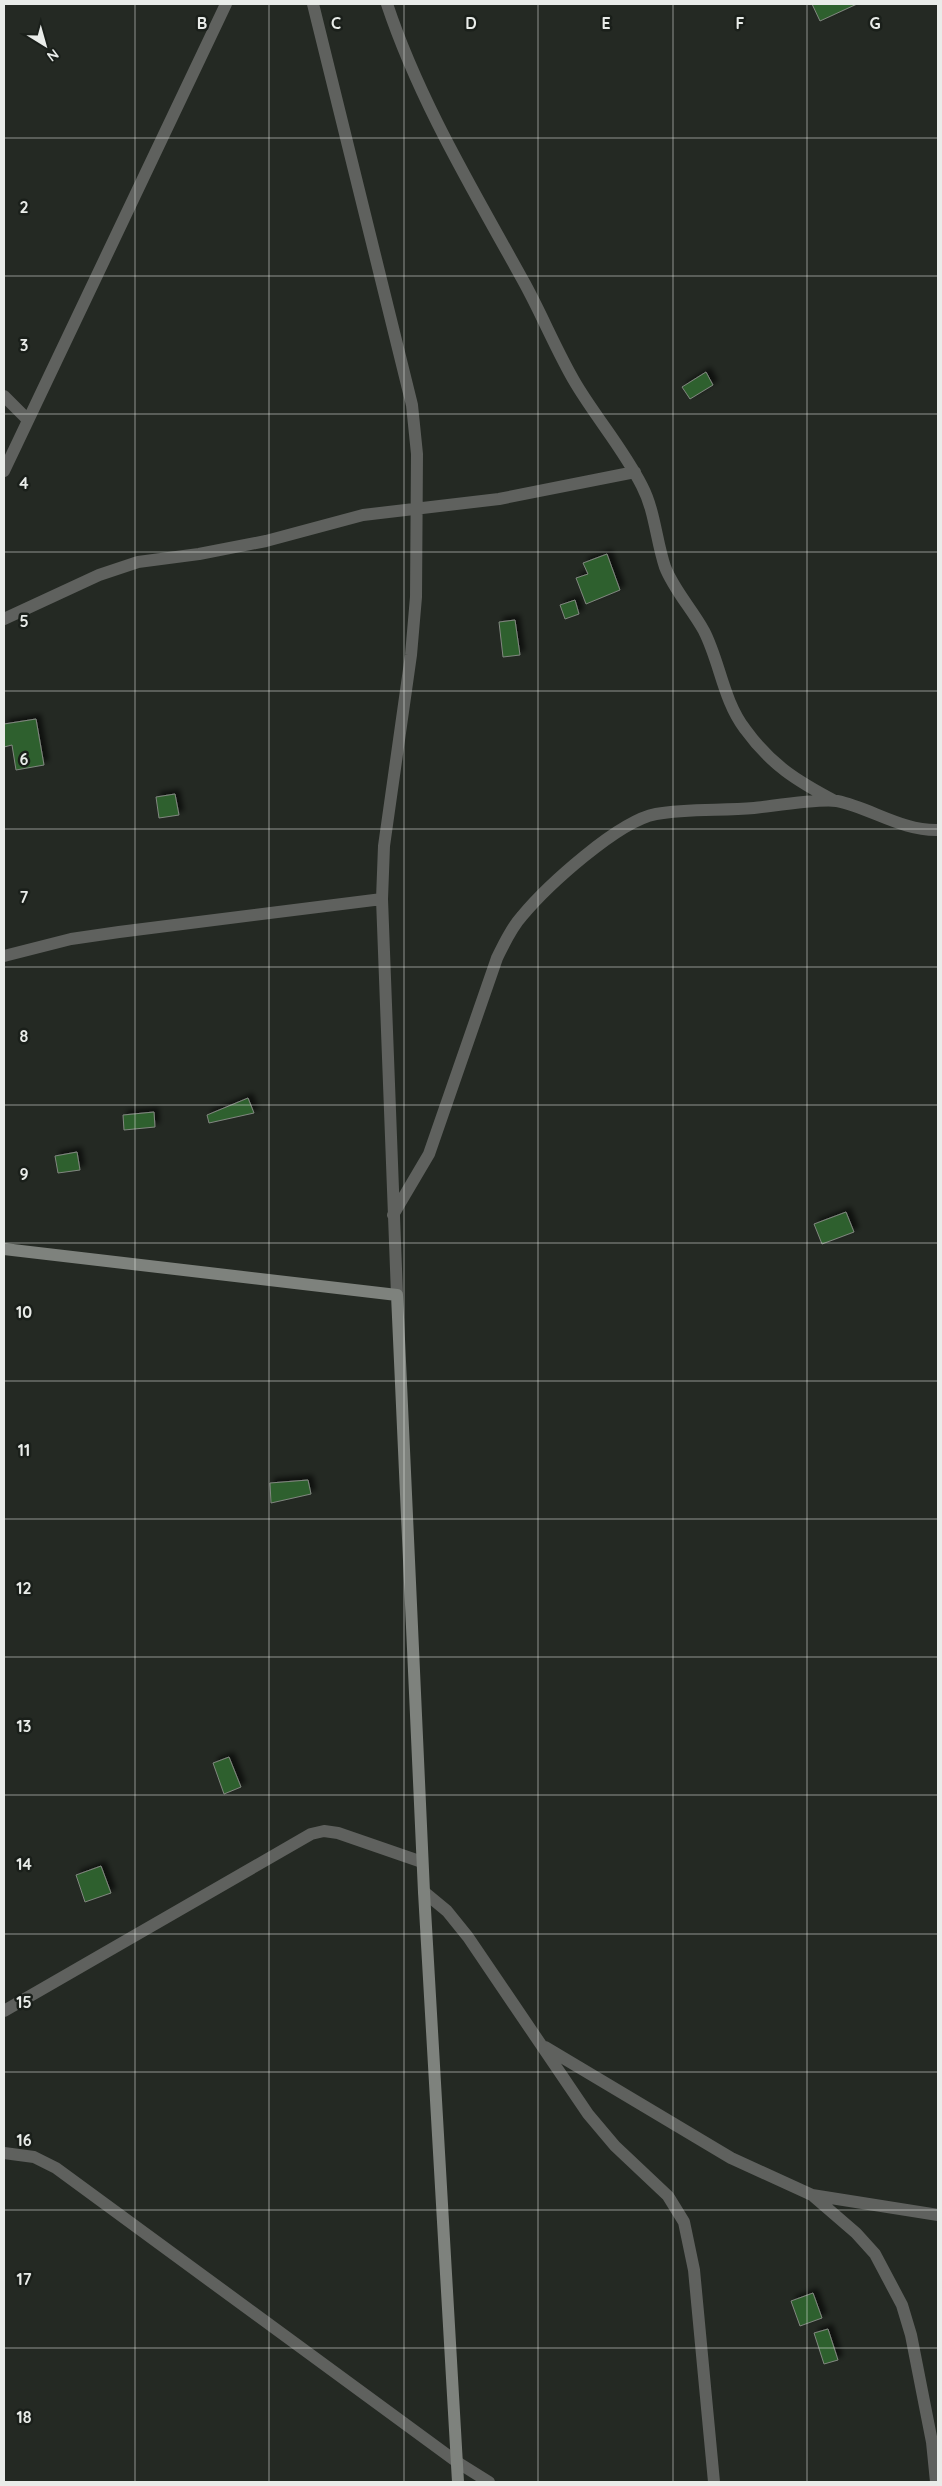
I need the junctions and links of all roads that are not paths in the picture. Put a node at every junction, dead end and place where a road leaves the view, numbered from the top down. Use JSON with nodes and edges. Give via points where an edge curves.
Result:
{"nodes":[{"id":1,"x":226,"y":4,"type":"edge"},
{"id":2,"x":312,"y":4,"type":"edge"},
{"id":3,"x":387,"y":4,"type":"edge"},
{"id":4,"x":4,"y":396,"type":"edge"},
{"id":5,"x":28,"y":420,"type":"junction"},
{"id":6,"x":4,"y":471,"type":"edge"},
{"id":7,"x":635,"y":472,"type":"junction"},
{"id":8,"x":416,"y":510,"type":"junction"},
{"id":9,"x":4,"y":619,"type":"edge"},
{"id":10,"x":835,"y":800,"type":"junction"},
{"id":11,"x":938,"y":830,"type":"edge"},
{"id":12,"x":382,"y":899,"type":"junction"},
{"id":13,"x":4,"y":956,"type":"edge"},
{"id":14,"x":393,"y":1215,"type":"junction"},
{"id":15,"x":4,"y":1249,"type":"edge"},
{"id":16,"x":397,"y":1296,"type":"junction"},
{"id":17,"x":422,"y":1862,"type":"junction"},
{"id":18,"x":424,"y":1892,"type":"junction"},
{"id":19,"x":4,"y":2011,"type":"edge"},
{"id":20,"x":542,"y":2045,"type":"junction"},
{"id":21,"x":4,"y":2154,"type":"edge"},
{"id":22,"x":812,"y":2195,"type":"junction"},
{"id":23,"x":938,"y":2215,"type":"edge"},
{"id":24,"x":457,"y":2462,"type":"junction"},
{"id":25,"x":458,"y":2482,"type":"edge"},
{"id":26,"x":489,"y":2482,"type":"edge"},
{"id":27,"x":714,"y":2482,"type":"edge"},
{"id":28,"x":936,"y":2482,"type":"edge"}],
"edges":[{"from":1,"to":5,"type":"street"},
{"from":2,"to":8,"type":"street","via":[[412,405],[417,454]]},
{"from":3,"to":7,"type":"street","via":[[415,76],[477,199],[526,286],[564,363],[589,406]]},
{"from":4,"to":5,"type":"street"},
{"from":5,"to":6,"type":"street"},
{"from":7,"to":8,"type":"street"},
{"from":7,"to":10,"type":"street","via":[[648,502],[666,568],[677,591],[703,629],[743,728],[765,754],[796,781]]},
{"from":8,"to":9,"type":"street","via":[[363,515],[266,542],[138,562],[99,575]]},
{"from":8,"to":12,"type":"street","via":[[416,597],[411,655],[384,846]]},
{"from":10,"to":11,"type":"street","via":[[905,825]]},
{"from":10,"to":14,"type":"street","via":[[654,814],[607,840],[555,882],[521,916],[497,958],[429,1154]]},
{"from":12,"to":13,"type":"street","via":[[70,939]]},
{"from":12,"to":14,"type":"street"},
{"from":14,"to":16,"type":"street"},
{"from":15,"to":16,"type":"street"},
{"from":16,"to":17,"type":"street"},
{"from":17,"to":18,"type":"street"},
{"from":17,"to":19,"type":"street","via":[[338,1832],[311,1834]]},
{"from":18,"to":20,"type":"street","via":[[447,1911],[468,1937]]},
{"from":18,"to":24,"type":"street"},
{"from":20,"to":22,"type":"street","via":[[731,2158]]},
{"from":20,"to":27,"type":"street","via":[[588,2114],[615,2146],[668,2196],[684,2222],[694,2270]]},
{"from":21,"to":24,"type":"street","via":[[34,2158],[56,2168]]},
{"from":22,"to":23,"type":"street"},
{"from":22,"to":28,"type":"street","via":[[875,2254],[902,2305],[932,2442]]},
{"from":24,"to":25,"type":"street"},
{"from":24,"to":26,"type":"street"}]}
